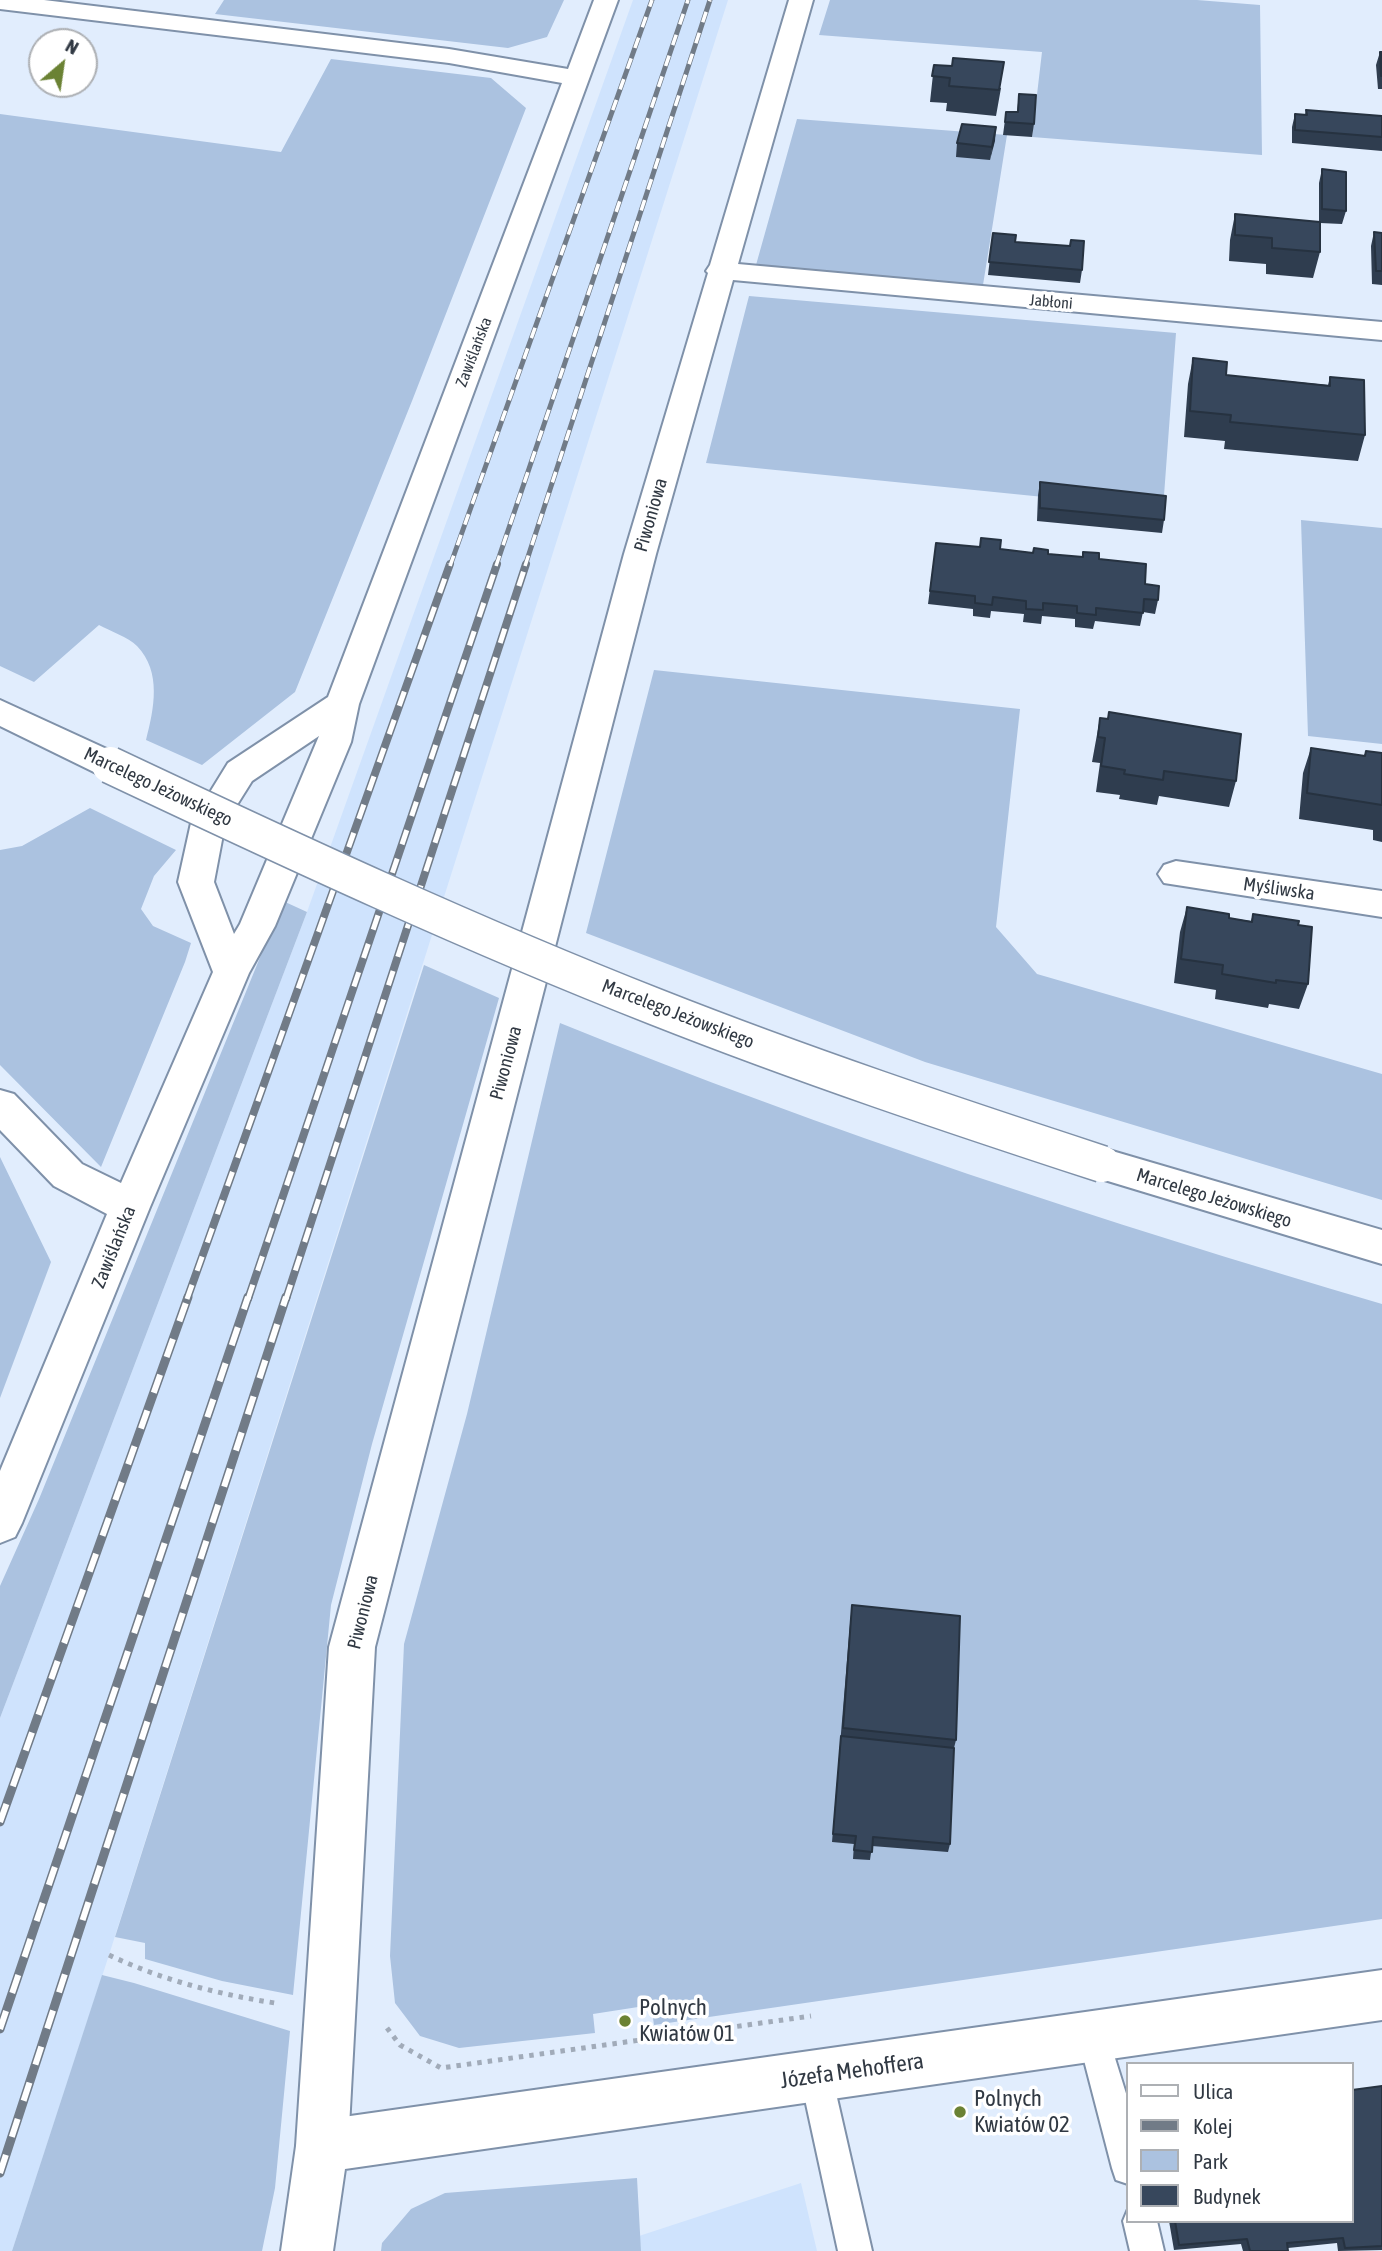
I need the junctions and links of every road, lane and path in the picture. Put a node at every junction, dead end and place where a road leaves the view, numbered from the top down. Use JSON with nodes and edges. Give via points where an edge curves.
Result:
{"nodes":[{"id":1,"x":606,"y":0,"type":"edge"},
{"id":2,"x":801,"y":0,"type":"edge"},
{"id":3,"x":0,"y":2,"type":"edge"},
{"id":4,"x":577,"y":78,"type":"junction"},
{"id":5,"x":720,"y":271,"type":"junction"},
{"id":6,"x":1382,"y":331,"type":"edge"},
{"id":7,"x":342,"y":704,"type":"junction"},
{"id":8,"x":0,"y":712,"type":"edge"},
{"id":9,"x":1176,"y":874,"type":"dead end"},
{"id":10,"x":1382,"y":904,"type":"edge"},
{"id":11,"x":231,"y":972,"type":"junction"},
{"id":12,"x":0,"y":1105,"type":"edge"},
{"id":13,"x":130,"y":1207,"type":"junction"},
{"id":14,"x":1382,"y":1247,"type":"edge"},
{"id":15,"x":3,"y":1509,"type":"edge"},
{"id":16,"x":109,"y":1955,"type":"dead end"},
{"id":17,"x":1382,"y":1994,"type":"edge"},
{"id":18,"x":330,"y":2012,"type":"junction"},
{"id":19,"x":818,"y":2015,"type":"dead end"},
{"id":20,"x":1094,"y":2037,"type":"junction"},
{"id":21,"x":816,"y":2076,"type":"junction"},
{"id":22,"x":322,"y":2146,"type":"junction"},
{"id":23,"x":1126,"y":2159,"type":"edge"},
{"id":24,"x":1140,"y":2223,"type":"edge"},
{"id":25,"x":307,"y":2251,"type":"edge"},
{"id":26,"x":855,"y":2251,"type":"edge"},
{"id":27,"x":1147,"y":2251,"type":"edge"}],
"edges":[{"from":1,"to":4,"type":"street","name":"Zawiślańska"},
{"from":2,"to":5,"type":"street","name":"Piwoniowa"},
{"from":3,"to":4,"type":"street","via":[[449,56]]},
{"from":4,"to":7,"type":"street","name":"Zawiślańska"},
{"from":5,"to":6,"type":"street","name":"Jabłoni"},
{"from":5,"to":18,"type":"street","name":"Piwoniowa","via":[[640,554],[352,1647]]},
{"from":7,"to":11,"type":"street","name":"Zawiślańska","via":[[334,742],[257,926]]},
{"from":7,"to":11,"type":"street","via":[[240,772],[208,823],[196,883]]},
{"from":8,"to":14,"type":"street","name":"Marcelego Jeżowskiego","bridge":true,"via":[[346,876],[594,983],[841,1076],[1102,1164]]},
{"from":9,"to":10,"type":"street","name":"Myśliwska"},
{"from":11,"to":13,"type":"street","name":"Zawiślańska"},
{"from":12,"to":13,"type":"street","via":[[68,1175]]},
{"from":13,"to":15,"type":"street","name":"Zawiślańska"},
{"from":16,"to":18,"type":"path","via":[[139,1971],[216,1993]]},
{"from":17,"to":20,"type":"street","name":"Józefa Mehoffera"},
{"from":18,"to":19,"type":"path","via":[[373,2009],[400,2045],[441,2068]]},
{"from":18,"to":22,"type":"street","name":"Piwoniowa"},
{"from":20,"to":21,"type":"street","name":"Józefa Mehoffera"},
{"from":20,"to":23,"type":"lane"},
{"from":21,"to":22,"type":"street","name":"Józefa Mehoffera"},
{"from":21,"to":26,"type":"lane"},
{"from":22,"to":25,"type":"street","name":"Piwoniowa"},
{"from":24,"to":27,"type":"lane"}]}
